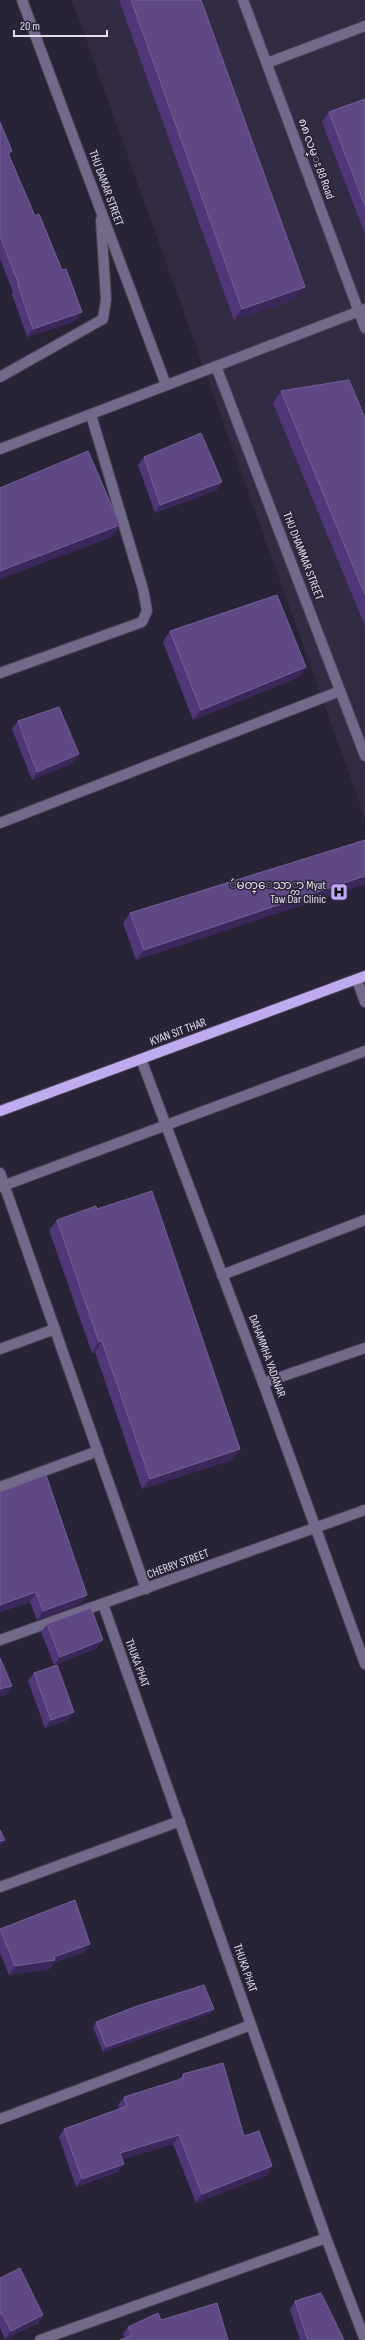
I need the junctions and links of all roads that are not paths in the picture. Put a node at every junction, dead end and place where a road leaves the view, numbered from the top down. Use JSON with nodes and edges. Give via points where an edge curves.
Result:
{"nodes":[{"id":1,"x":22,"y":0,"type":"edge"},
{"id":2,"x":243,"y":0,"type":"edge"},
{"id":3,"x":365,"y":26,"type":"edge"},
{"id":4,"x":267,"y":63,"type":"junction"},
{"id":5,"x":100,"y":208,"type":"junction"},
{"id":6,"x":362,"y":310,"type":"edge"},
{"id":7,"x":365,"y":328,"type":"edge"},
{"id":8,"x":216,"y":366,"type":"junction"},
{"id":9,"x":0,"y":377,"type":"edge"},
{"id":10,"x":166,"y":385,"type":"junction"},
{"id":11,"x":91,"y":415,"type":"junction"},
{"id":12,"x":0,"y":449,"type":"edge"},
{"id":13,"x":0,"y":673,"type":"edge"},
{"id":14,"x":340,"y":691,"type":"junction"},
{"id":15,"x":365,"y":756,"type":"edge"},
{"id":16,"x":0,"y":823,"type":"edge"},
{"id":17,"x":361,"y":978,"type":"edge"},
{"id":18,"x":365,"y":1002,"type":"edge"},
{"id":19,"x":365,"y":1051,"type":"edge"},
{"id":20,"x":141,"y":1059,"type":"junction"},
{"id":21,"x":0,"y":1111,"type":"edge"},
{"id":22,"x":166,"y":1125,"type":"junction"},
{"id":23,"x":0,"y":1173,"type":"edge"},
{"id":24,"x":2,"y":1186,"type":"edge"},
{"id":25,"x":365,"y":1220,"type":"edge"},
{"id":26,"x":222,"y":1275,"type":"junction"},
{"id":27,"x":55,"y":1330,"type":"junction"},
{"id":28,"x":365,"y":1348,"type":"edge"},
{"id":29,"x":0,"y":1349,"type":"edge"},
{"id":30,"x":263,"y":1384,"type":"junction"},
{"id":31,"x":98,"y":1451,"type":"junction"},
{"id":32,"x":0,"y":1487,"type":"edge"},
{"id":33,"x":365,"y":1510,"type":"edge"},
{"id":34,"x":316,"y":1528,"type":"junction"},
{"id":35,"x":146,"y":1589,"type":"junction"},
{"id":36,"x":103,"y":1604,"type":"junction"},
{"id":37,"x":0,"y":1640,"type":"edge"},
{"id":38,"x":365,"y":1664,"type":"edge"},
{"id":39,"x":180,"y":1821,"type":"junction"},
{"id":40,"x":0,"y":1887,"type":"edge"},
{"id":41,"x":251,"y":2025,"type":"junction"},
{"id":42,"x":0,"y":2119,"type":"edge"},
{"id":43,"x":326,"y":2238,"type":"junction"},
{"id":44,"x":40,"y":2340,"type":"edge"},
{"id":45,"x":365,"y":2340,"type":"edge"}],
"edges":[{"from":1,"to":5,"type":"street","name":"THU DAMAR STREET"},
{"from":2,"to":4,"type":"street","name":"၈၈ လမ္း 88 Road"},
{"from":3,"to":4,"type":"street"},
{"from":4,"to":6,"type":"street","name":"၈၈ လမ္း 88 Road"},
{"from":5,"to":9,"type":"street","via":[[106,299],[103,319]]},
{"from":5,"to":10,"type":"street","name":"THU DAMAR STREET"},
{"from":6,"to":7,"type":"street","name":"၈၈ လမ္း 88 Road"},
{"from":6,"to":8,"type":"street"},
{"from":8,"to":10,"type":"street"},
{"from":8,"to":14,"type":"street","name":"THU DHAMMAR STREET"},
{"from":10,"to":11,"type":"street"},
{"from":11,"to":12,"type":"street"},
{"from":11,"to":13,"type":"street","via":[[143,589],[147,611],[142,622]]},
{"from":14,"to":15,"type":"street","name":"THU DHAMMAR STREET"},
{"from":14,"to":16,"type":"street"},
{"from":17,"to":18,"type":"street"},
{"from":17,"to":20,"type":"main road","name":"KYAN SIT THAR"},
{"from":19,"to":22,"type":"street"},
{"from":20,"to":21,"type":"main road","name":"KYAN SIT THAR"},
{"from":20,"to":22,"type":"street","name":"DAHAMMHA YADANAR"},
{"from":22,"to":24,"type":"street"},
{"from":22,"to":26,"type":"street","name":"DAHAMMHA YADANAR"},
{"from":23,"to":24,"type":"street"},
{"from":24,"to":27,"type":"street"},
{"from":25,"to":26,"type":"street"},
{"from":26,"to":30,"type":"street","name":"DAHAMMHA YADANAR"},
{"from":27,"to":29,"type":"street"},
{"from":27,"to":31,"type":"street"},
{"from":28,"to":30,"type":"street"},
{"from":30,"to":34,"type":"street","name":"DAHAMMHA YADANAR"},
{"from":31,"to":32,"type":"street"},
{"from":31,"to":35,"type":"street"},
{"from":33,"to":34,"type":"street","name":"CHERRY STREET"},
{"from":34,"to":35,"type":"street","name":"CHERRY STREET"},
{"from":34,"to":38,"type":"street","name":"DAHAMMHA YADANAR"},
{"from":35,"to":36,"type":"street","name":"CHERRY STREET"},
{"from":36,"to":37,"type":"street","name":"CHERRY STREET"},
{"from":36,"to":39,"type":"street","name":"THUKA PHAT"},
{"from":39,"to":40,"type":"street"},
{"from":39,"to":41,"type":"street","name":"THUKA PHAT"},
{"from":41,"to":42,"type":"street"},
{"from":41,"to":43,"type":"street","name":"THUKA PHAT"},
{"from":43,"to":44,"type":"street"},
{"from":43,"to":45,"type":"street","name":"THUKA PHAT"}]}
